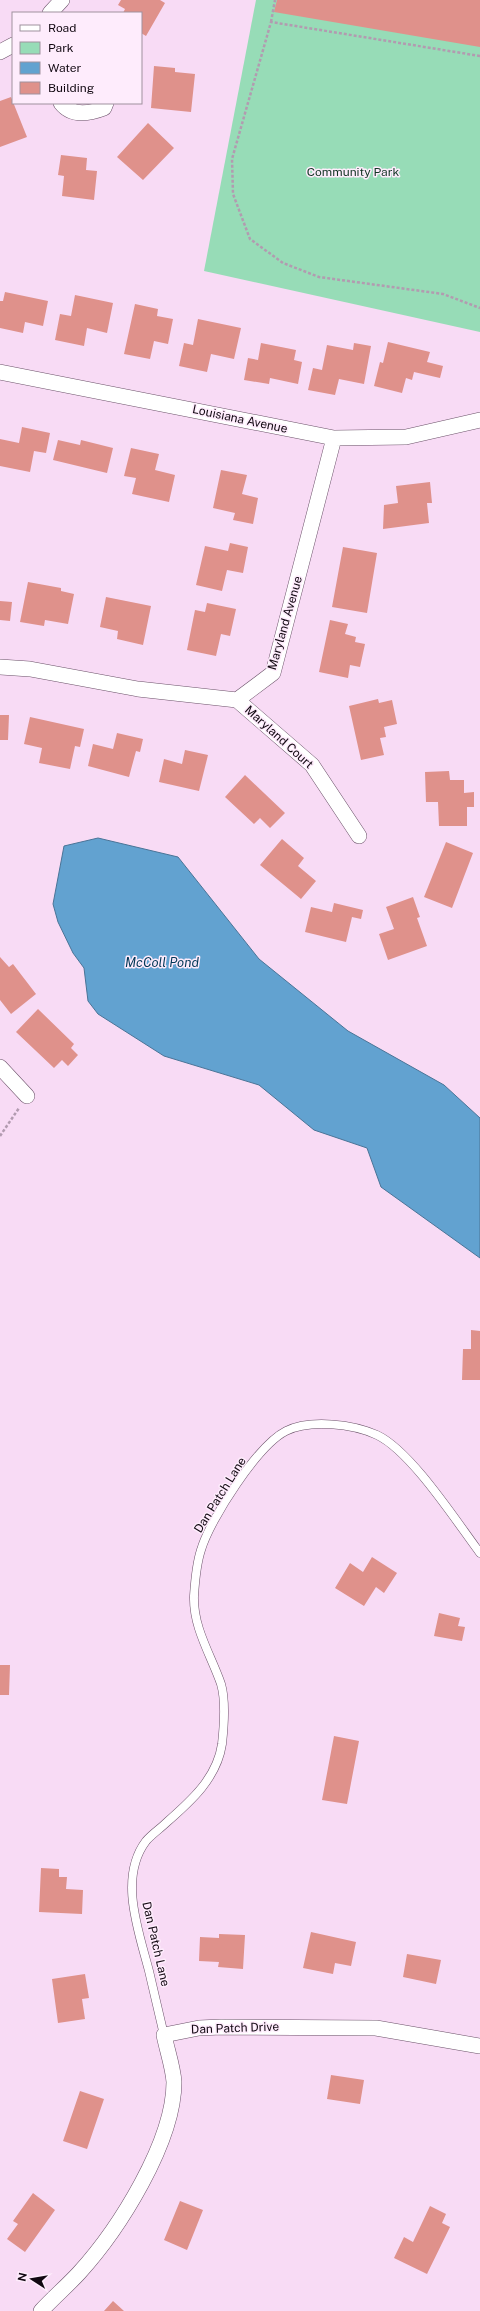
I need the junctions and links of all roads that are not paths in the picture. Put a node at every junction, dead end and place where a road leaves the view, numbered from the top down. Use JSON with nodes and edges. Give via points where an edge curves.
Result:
{"nodes":[{"id":1,"x":12,"y":46,"type":"edge"},
{"id":2,"x":0,"y":52,"type":"edge"},
{"id":3,"x":62,"y":104,"type":"edge"},
{"id":4,"x":106,"y":104,"type":"edge"},
{"id":5,"x":0,"y":372,"type":"edge"},
{"id":6,"x":480,"y":420,"type":"edge"},
{"id":7,"x":334,"y":438,"type":"junction"},
{"id":8,"x":0,"y":667,"type":"edge"},
{"id":9,"x":238,"y":700,"type":"junction"},
{"id":10,"x":359,"y":836,"type":"dead end"},
{"id":11,"x":0,"y":1067,"type":"edge"},
{"id":12,"x":27,"y":1096,"type":"road end"},
{"id":13,"x":480,"y":1553,"type":"edge"},
{"id":14,"x":164,"y":2035,"type":"junction"},
{"id":15,"x":480,"y":2046,"type":"edge"},
{"id":16,"x":40,"y":2311,"type":"edge"}],
"edges":[{"from":1,"to":2,"type":"street"},
{"from":3,"to":4,"type":"street","via":[[65,108],[87,114],[104,108]]},
{"from":5,"to":7,"type":"street","name":"Louisiana Avenue"},
{"from":6,"to":7,"type":"street","name":"Louisiana Avenue","via":[[406,437]]},
{"from":7,"to":9,"type":"street","name":"Maryland Avenue","via":[[273,673]]},
{"from":8,"to":9,"type":"street","via":[[30,668],[138,689]]},
{"from":9,"to":10,"type":"street","name":"Maryland Court","via":[[312,766]]},
{"from":11,"to":12,"type":"street"},
{"from":13,"to":14,"type":"lane","name":"Dan Patch Lane","via":[[415,1468],[394,1446],[377,1435],[350,1426],[299,1425],[275,1438],[249,1467],[211,1527],[201,1550],[196,1574],[195,1618],[222,1686],[222,1746],[215,1769],[200,1791],[146,1841],[135,1868],[132,1888],[134,1914]]},
{"from":14,"to":15,"type":"street","name":"Dan Patch Drive","via":[[214,2027],[376,2028]]},
{"from":14,"to":16,"type":"street","via":[[174,2081],[171,2109],[164,2135],[130,2203],[99,2248],[79,2273]]}]}
